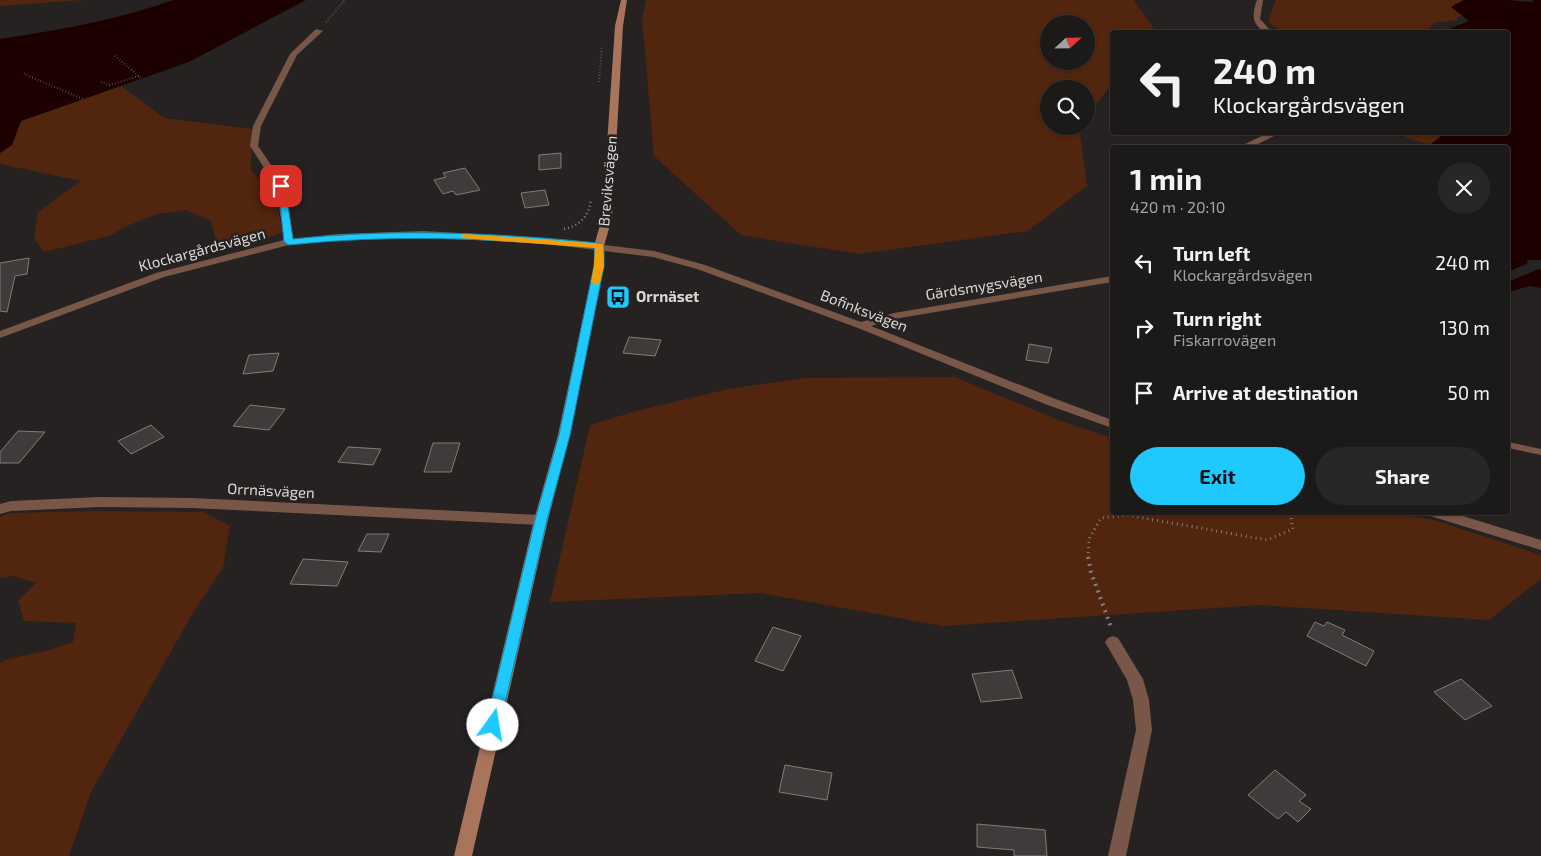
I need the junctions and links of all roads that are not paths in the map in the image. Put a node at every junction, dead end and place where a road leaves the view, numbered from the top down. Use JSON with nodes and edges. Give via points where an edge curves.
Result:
{"nodes":[{"id":1,"x":624,"y":0,"type":"edge"},
{"id":2,"x":1260,"y":0,"type":"edge"},
{"id":3,"x":1266,"y":30,"type":"edge"},
{"id":4,"x":319,"y":31,"type":"road end"},
{"id":5,"x":1271,"y":135,"type":"edge"},
{"id":6,"x":1248,"y":145,"type":"edge"},
{"id":7,"x":289,"y":242,"type":"junction"},
{"id":8,"x":599,"y":246,"type":"junction"},
{"id":9,"x":1110,"y":279,"type":"edge"},
{"id":10,"x":862,"y":326,"type":"junction"},
{"id":11,"x":0,"y":334,"type":"edge"},
{"id":12,"x":1110,"y":423,"type":"edge"},
{"id":13,"x":1510,"y":445,"type":"edge"},
{"id":14,"x":1541,"y":452,"type":"edge"},
{"id":15,"x":0,"y":509,"type":"edge"},
{"id":16,"x":1442,"y":515,"type":"edge"},
{"id":17,"x":541,"y":520,"type":"junction"},
{"id":18,"x":1541,"y":545,"type":"edge"},
{"id":19,"x":1113,"y":642,"type":"road end"},
{"id":20,"x":463,"y":856,"type":"edge"},
{"id":21,"x":1117,"y":856,"type":"edge"}],
"edges":[{"from":1,"to":8,"type":"main road","name":"Breviksvägen","via":[[619,26],[607,218]]},
{"from":2,"to":3,"type":"street","via":[[1255,20]]},
{"from":4,"to":7,"type":"street","via":[[294,54],[257,126],[254,146],[281,186]]},
{"from":5,"to":6,"type":"street"},
{"from":7,"to":8,"type":"street","name":"Klockargårdsvägen","via":[[424,234]]},
{"from":7,"to":11,"type":"street","name":"Klockargårdsvägen","via":[[160,275]]},
{"from":8,"to":10,"type":"street","name":"Bofinksvägen","via":[[654,254],[701,267]]},
{"from":8,"to":17,"type":"main road","name":"Breviksvägen","via":[[599,266],[564,435]]},
{"from":9,"to":10,"type":"street","name":"Gärdsmygsvägen","via":[[894,316]]},
{"from":10,"to":12,"type":"street","name":"Bofinksvägen"},
{"from":13,"to":14,"type":"lane"},
{"from":15,"to":17,"type":"street","name":"Orrnäsvägen","via":[[100,502],[192,502]]},
{"from":16,"to":18,"type":"street"},
{"from":17,"to":20,"type":"main road","name":"Breviksvägen"},
{"from":19,"to":21,"type":"street","via":[[1135,679],[1144,730]]}]}
